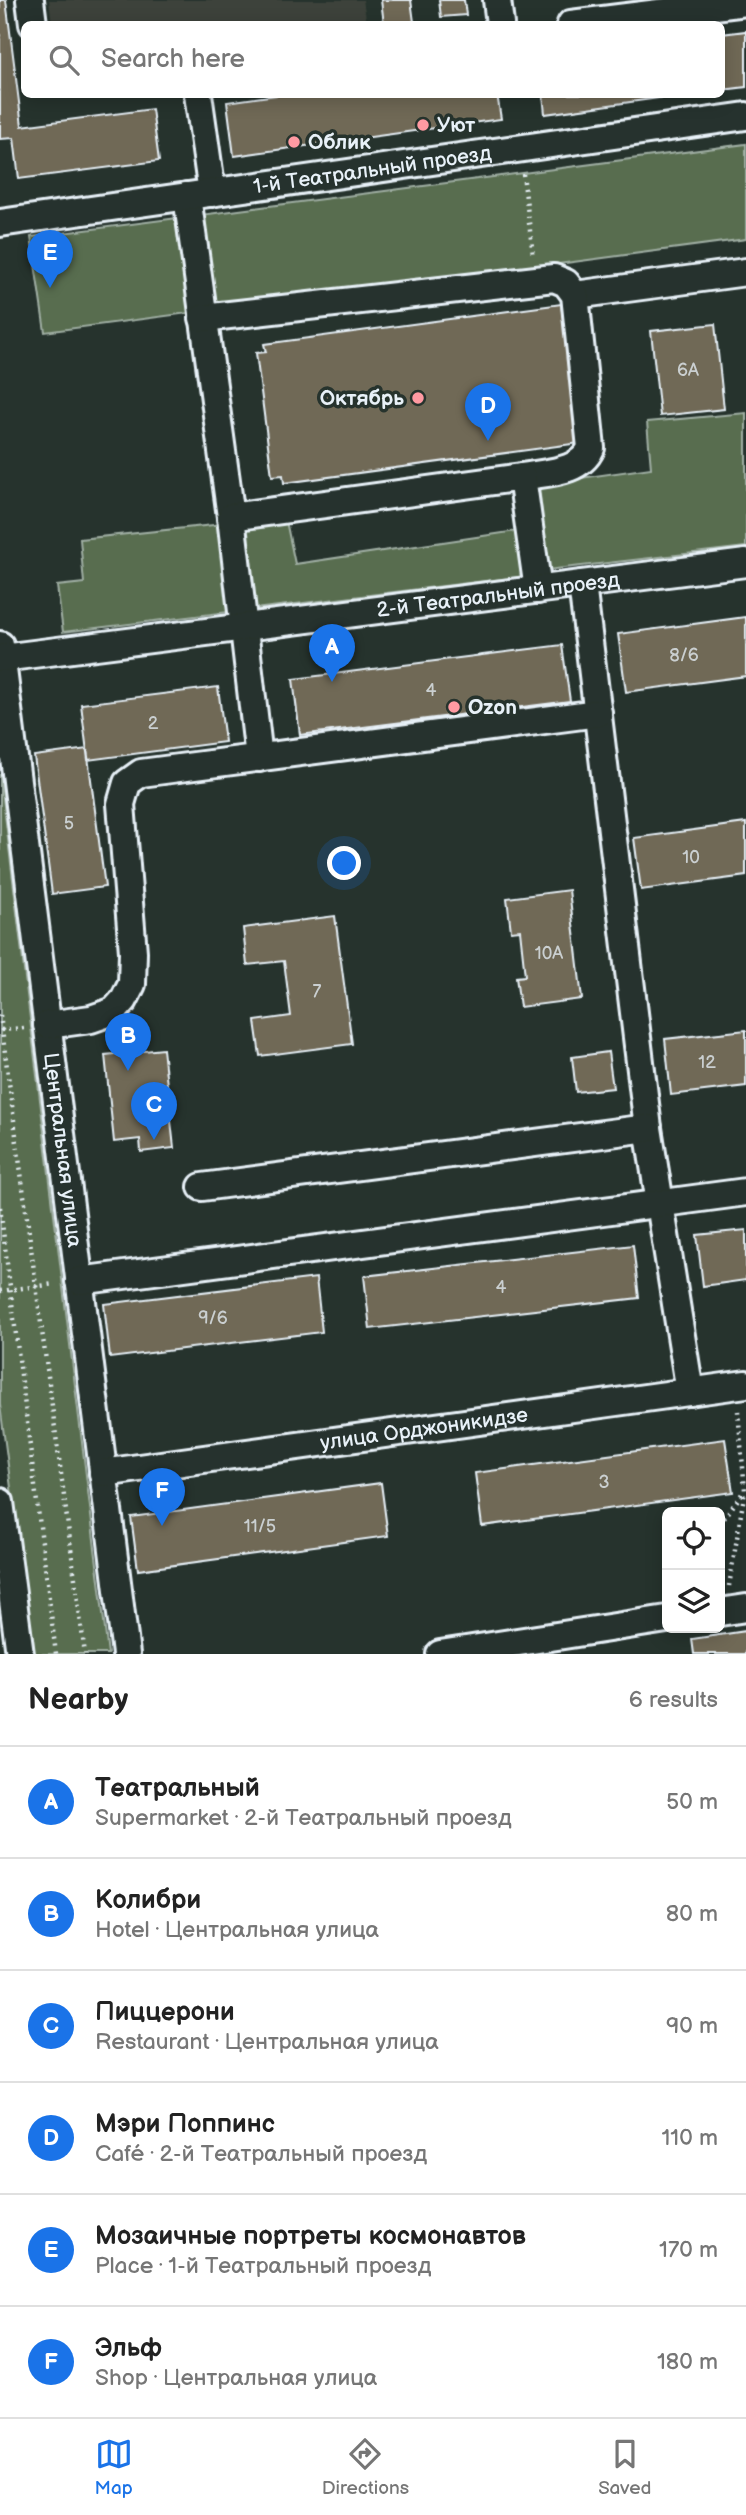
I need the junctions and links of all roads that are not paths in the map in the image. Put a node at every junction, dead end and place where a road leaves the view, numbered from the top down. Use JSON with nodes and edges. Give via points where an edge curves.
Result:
{"nodes":[{"id":1,"x":30,"y":0,"type":"edge"},
{"id":2,"x":497,"y":0,"type":"edge"},
{"id":3,"x":746,"y":2,"type":"edge"},
{"id":4,"x":33,"y":21,"type":"edge"},
{"id":5,"x":500,"y":21,"type":"edge"},
{"id":6,"x":595,"y":21,"type":"edge"},
{"id":7,"x":198,"y":98,"type":"edge"},
{"id":8,"x":746,"y":116,"type":"edge"},
{"id":9,"x":200,"y":194,"type":"junction"},
{"id":10,"x":0,"y":223,"type":"edge"},
{"id":11,"x":746,"y":272,"type":"edge"},
{"id":12,"x":575,"y":296,"type":"junction"},
{"id":13,"x":203,"y":318,"type":"junction"},
{"id":14,"x":522,"y":477,"type":"junction"},
{"id":15,"x":230,"y":517,"type":"junction"},
{"id":16,"x":746,"y":563,"type":"edge"},
{"id":17,"x":582,"y":584,"type":"junction"},
{"id":18,"x":538,"y":590,"type":"junction"},
{"id":19,"x":244,"y":628,"type":"junction"},
{"id":20,"x":1,"y":652,"type":"edge"},
{"id":21,"x":598,"y":713,"type":"junction"},
{"id":22,"x":259,"y":758,"type":"junction"},
{"id":23,"x":47,"y":1025,"type":"junction"},
{"id":24,"x":648,"y":1128,"type":"junction"},
{"id":25,"x":202,"y":1187,"type":"dead end"},
{"id":26,"x":746,"y":1192,"type":"edge"},
{"id":27,"x":660,"y":1204,"type":"junction"},
{"id":28,"x":79,"y":1281,"type":"junction"},
{"id":29,"x":741,"y":1385,"type":"edge"},
{"id":30,"x":690,"y":1392,"type":"junction"},
{"id":31,"x":103,"y":1473,"type":"junction"},
{"id":32,"x":0,"y":1502,"type":"edge"},
{"id":33,"x":5,"y":1574,"type":"edge"},
{"id":34,"x":662,"y":1620,"type":"edge"},
{"id":35,"x":20,"y":1654,"type":"edge"},
{"id":36,"x":126,"y":1654,"type":"edge"},
{"id":37,"x":440,"y":1654,"type":"edge"}],
"edges":[{"from":1,"to":4,"type":"street"},
{"from":2,"to":5,"type":"street"},
{"from":3,"to":6,"type":"street"},
{"from":7,"to":9,"type":"street"},
{"from":8,"to":9,"type":"street","name":"1-й Театральный проезд"},
{"from":9,"to":10,"type":"street","name":"1-й Театральный проезд"},
{"from":9,"to":13,"type":"street"},
{"from":11,"to":12,"type":"street"},
{"from":12,"to":13,"type":"street","via":[[566,283],[554,278]]},
{"from":12,"to":14,"type":"street","via":[[591,448],[575,467]]},
{"from":13,"to":15,"type":"street"},
{"from":14,"to":15,"type":"street"},
{"from":14,"to":18,"type":"street"},
{"from":15,"to":19,"type":"street"},
{"from":16,"to":17,"type":"street","name":"2-й Театральный проезд"},
{"from":17,"to":18,"type":"street","name":"2-й Театральный проезд"},
{"from":17,"to":21,"type":"street"},
{"from":18,"to":19,"type":"street","name":"2-й Театральный проезд"},
{"from":19,"to":20,"type":"street","name":"2-й Театральный проезд"},
{"from":19,"to":22,"type":"street"},
{"from":20,"to":23,"type":"street","name":"Центральная улица"},
{"from":21,"to":22,"type":"street"},
{"from":21,"to":24,"type":"street"},
{"from":22,"to":23,"type":"street","via":[[141,773],[127,783],[121,804],[132,984],[114,1011]]},
{"from":23,"to":28,"type":"street","name":"Центральная улица"},
{"from":24,"to":25,"type":"street"},
{"from":24,"to":27,"type":"street"},
{"from":26,"to":27,"type":"street"},
{"from":27,"to":28,"type":"street"},
{"from":27,"to":30,"type":"street"},
{"from":28,"to":31,"type":"street","name":"Центральная улица"},
{"from":29,"to":30,"type":"street","name":"улица Орджоникидзе"},
{"from":30,"to":31,"type":"street","name":"улица Орджоникидзе"},
{"from":31,"to":36,"type":"street","name":"Центральная улица"},
{"from":32,"to":33,"type":"street"},
{"from":33,"to":35,"type":"street"},
{"from":34,"to":37,"type":"street"}]}
